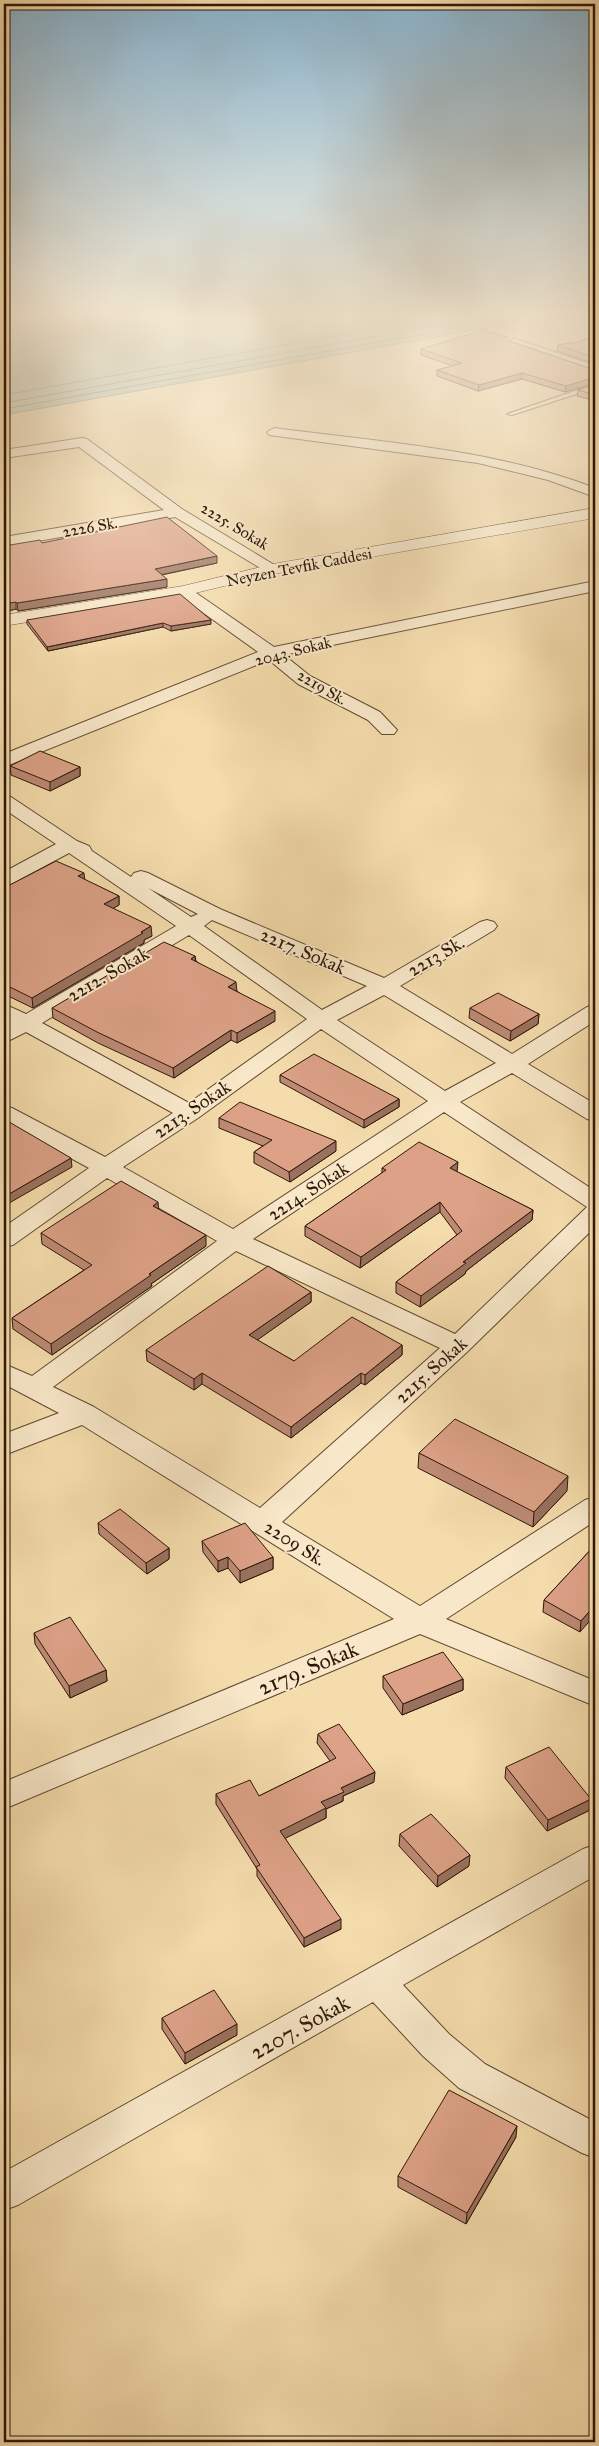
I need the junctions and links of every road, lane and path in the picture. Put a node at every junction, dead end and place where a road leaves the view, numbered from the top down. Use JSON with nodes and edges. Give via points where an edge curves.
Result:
{"nodes":[{"id":1,"x":275,"y":432,"type":"edge"},
{"id":2,"x":4,"y":454,"type":"edge"},
{"id":3,"x":595,"y":494,"type":"edge"},
{"id":4,"x":177,"y":512,"type":"junction"},
{"id":5,"x":595,"y":513,"type":"edge"},
{"id":6,"x":4,"y":542,"type":"edge"},
{"id":7,"x":273,"y":569,"type":"junction"},
{"id":8,"x":595,"y":586,"type":"edge"},
{"id":9,"x":183,"y":591,"type":"junction"},
{"id":10,"x":4,"y":621,"type":"edge"},
{"id":11,"x":272,"y":653,"type":"junction"},
{"id":12,"x":388,"y":730,"type":"dead end"},
{"id":13,"x":4,"y":761,"type":"edge"},
{"id":14,"x":4,"y":801,"type":"edge"},
{"id":15,"x":70,"y":845,"type":"junction"},
{"id":16,"x":4,"y":880,"type":"edge"},
{"id":17,"x":213,"y":913,"type":"junction"},
{"id":18,"x":190,"y":926,"type":"junction"},
{"id":19,"x":487,"y":926,"type":"dead end"},
{"id":20,"x":385,"y":986,"type":"junction"},
{"id":21,"x":4,"y":1011,"type":"edge"},
{"id":22,"x":595,"y":1012,"type":"edge"},
{"id":23,"x":321,"y":1019,"type":"junction"},
{"id":24,"x":26,"y":1023,"type":"junction"},
{"id":25,"x":4,"y":1036,"type":"edge"},
{"id":26,"x":512,"y":1064,"type":"junction"},
{"id":27,"x":446,"y":1100,"type":"junction"},
{"id":28,"x":4,"y":1113,"type":"edge"},
{"id":29,"x":190,"y":1113,"type":"junction"},
{"id":30,"x":595,"y":1114,"type":"edge"},
{"id":31,"x":106,"y":1167,"type":"junction"},
{"id":32,"x":595,"y":1202,"type":"edge"},
{"id":33,"x":595,"y":1212,"type":"edge"},
{"id":34,"x":4,"y":1239,"type":"edge"},
{"id":35,"x":234,"y":1240,"type":"junction"},
{"id":36,"x":458,"y":1346,"type":"junction"},
{"id":37,"x":4,"y":1373,"type":"edge"},
{"id":38,"x":32,"y":1389,"type":"junction"},
{"id":39,"x":84,"y":1414,"type":"junction"},
{"id":40,"x":4,"y":1445,"type":"edge"},
{"id":41,"x":595,"y":1507,"type":"edge"},
{"id":42,"x":263,"y":1522,"type":"junction"},
{"id":43,"x":420,"y":1621,"type":"junction"},
{"id":44,"x":595,"y":1694,"type":"edge"},
{"id":45,"x":4,"y":1796,"type":"edge"},
{"id":46,"x":595,"y":1859,"type":"edge"},
{"id":47,"x":378,"y":1983,"type":"junction"},
{"id":48,"x":595,"y":2141,"type":"edge"},
{"id":49,"x":4,"y":2192,"type":"edge"}],
"edges":[{"from":1,"to":3,"type":"street","via":[[478,459],[553,477]]},
{"from":2,"to":4,"type":"street","name":"2225. Sokak","via":[[82,442]]},
{"from":4,"to":6,"type":"street","name":"2226 Sk."},
{"from":4,"to":7,"type":"street","name":"2225. Sokak"},
{"from":5,"to":7,"type":"street","name":"Neyzen Tevfik Caddesi"},
{"from":7,"to":9,"type":"street","name":"Neyzen Tevfik Caddesi"},
{"from":8,"to":11,"type":"street","name":"2043. Sokak"},
{"from":9,"to":10,"type":"street","name":"Neyzen Tevfik Caddesi"},
{"from":9,"to":11,"type":"street","name":"2219 Sk."},
{"from":11,"to":12,"type":"street","name":"2219 Sk.","via":[[304,680],[374,716]]},
{"from":11,"to":13,"type":"street","name":"2043. Sokak"},
{"from":14,"to":15,"type":"street","name":"2217. Sokak"},
{"from":15,"to":16,"type":"street"},
{"from":15,"to":17,"type":"street","name":"2217. Sokak","via":[[110,861]]},
{"from":15,"to":18,"type":"street"},
{"from":17,"to":18,"type":"street","name":"2212. Sokak"},
{"from":17,"to":20,"type":"street","name":"2217. Sokak"},
{"from":18,"to":23,"type":"street"},
{"from":18,"to":24,"type":"street","name":"2212. Sokak"},
{"from":19,"to":20,"type":"street","name":"2213 Sk."},
{"from":20,"to":23,"type":"street","name":"2213. Sokak"},
{"from":20,"to":26,"type":"street","name":"2217. Sokak"},
{"from":21,"to":24,"type":"street"},
{"from":22,"to":26,"type":"street","name":"2214. Sokak"},
{"from":23,"to":27,"type":"street"},
{"from":23,"to":29,"type":"street","name":"2213. Sokak"},
{"from":24,"to":25,"type":"street","name":"2212. Sokak"},
{"from":24,"to":29,"type":"street"},
{"from":26,"to":27,"type":"street","name":"2214. Sokak"},
{"from":26,"to":30,"type":"street","name":"2217. Sokak"},
{"from":27,"to":32,"type":"street"},
{"from":27,"to":35,"type":"street","name":"2214. Sokak"},
{"from":28,"to":31,"type":"street"},
{"from":29,"to":31,"type":"street","name":"2213. Sokak"},
{"from":31,"to":34,"type":"street","name":"2213. Sokak"},
{"from":31,"to":35,"type":"street"},
{"from":33,"to":36,"type":"street","name":"2215. Sokak"},
{"from":35,"to":36,"type":"street"},
{"from":35,"to":38,"type":"street","name":"2214. Sokak"},
{"from":36,"to":42,"type":"street","name":"2215. Sokak"},
{"from":37,"to":38,"type":"street","name":"2209 Sk."},
{"from":38,"to":39,"type":"street","name":"2209 Sk."},
{"from":39,"to":40,"type":"street"},
{"from":39,"to":42,"type":"street","name":"2209 Sk."},
{"from":41,"to":43,"type":"street","name":"2179. Sokak"},
{"from":42,"to":43,"type":"street","name":"2209 Sk."},
{"from":43,"to":44,"type":"street","name":"2209 Sk."},
{"from":43,"to":45,"type":"street","name":"2179. Sokak"},
{"from":46,"to":47,"type":"street","name":"2207. Sokak"},
{"from":47,"to":48,"type":"street","via":[[436,2046],[472,2076]]},
{"from":47,"to":49,"type":"street","name":"2207. Sokak"}]}
